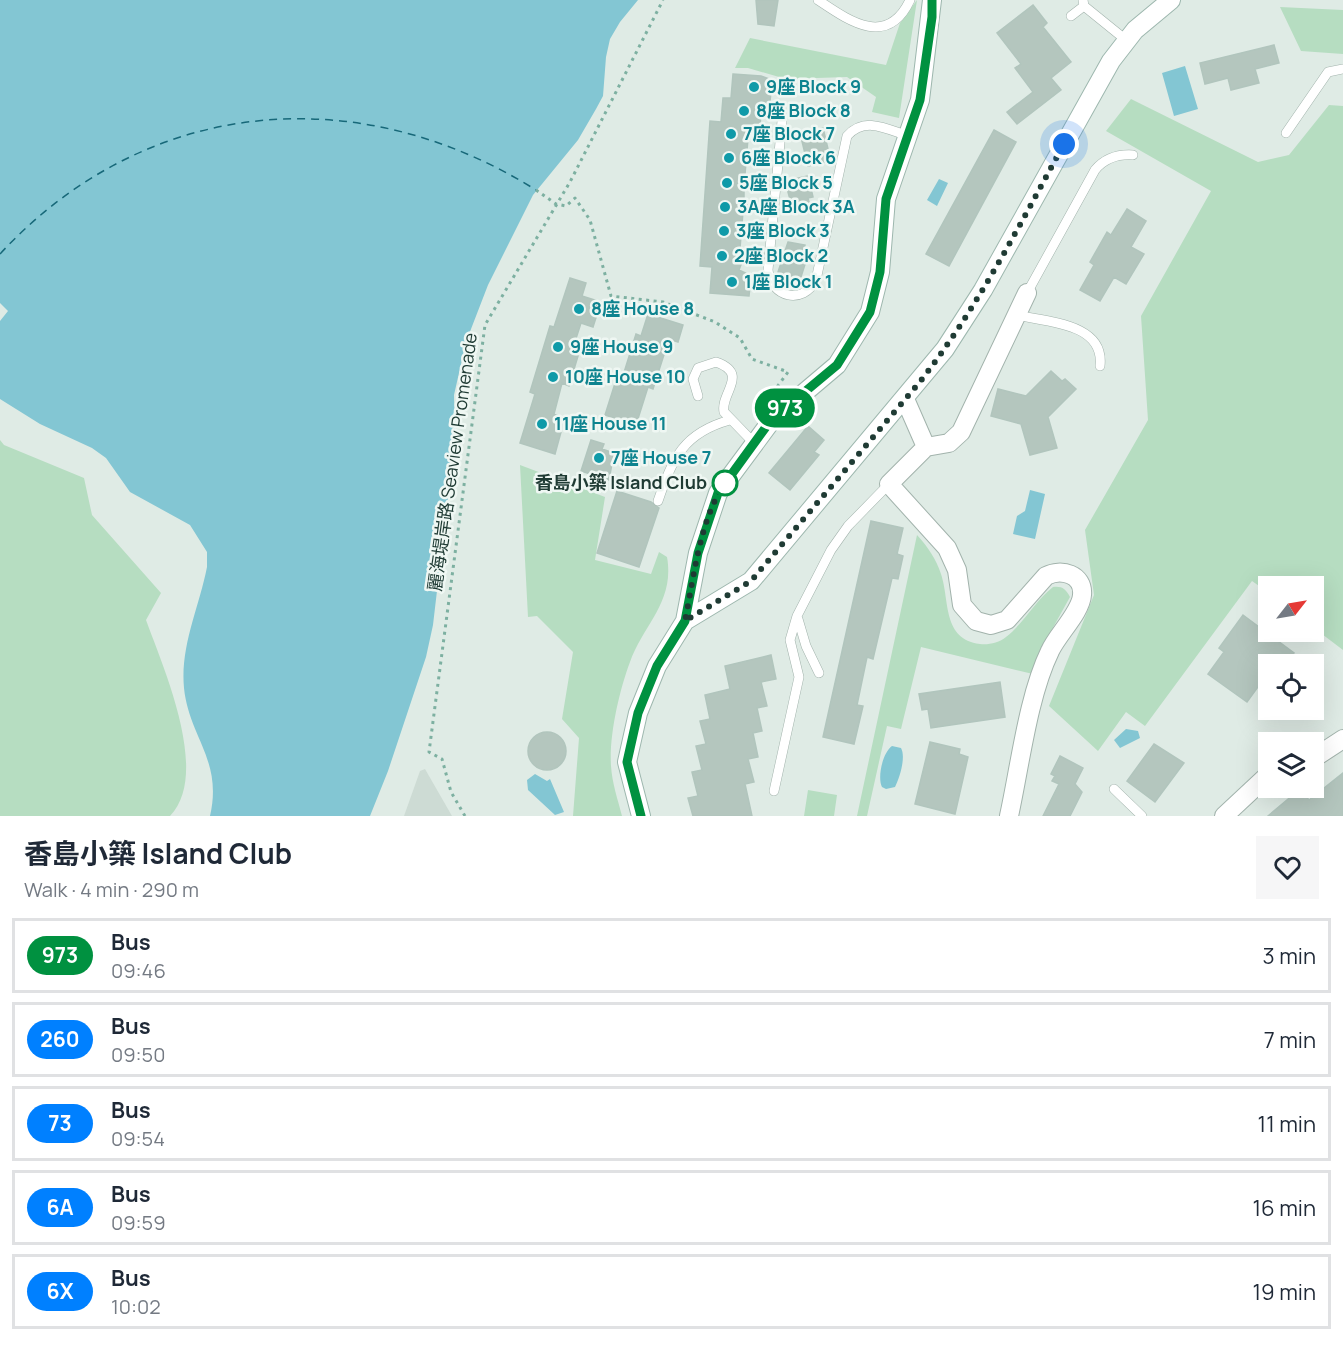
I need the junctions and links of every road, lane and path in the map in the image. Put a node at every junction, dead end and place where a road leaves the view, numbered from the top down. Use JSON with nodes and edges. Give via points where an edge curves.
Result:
{"nodes":[{"id":1,"x":663,"y":0,"type":"edge"},
{"id":2,"x":818,"y":0,"type":"edge"},
{"id":3,"x":910,"y":0,"type":"edge"},
{"id":4,"x":932,"y":0,"type":"edge"},
{"id":5,"x":1171,"y":0,"type":"edge"},
{"id":6,"x":1084,"y":3,"type":"edge"},
{"id":7,"x":1071,"y":16,"type":"dead end"},
{"id":8,"x":1126,"y":40,"type":"junction"},
{"id":9,"x":1343,"y":69,"type":"edge"},
{"id":10,"x":782,"y":121,"type":"dead end"},
{"id":11,"x":1286,"y":133,"type":"dead end"},
{"id":12,"x":908,"y":136,"type":"junction"},
{"id":13,"x":1133,"y":155,"type":"dead end"},
{"id":14,"x":536,"y":190,"type":"dead end"},
{"id":15,"x":556,"y":204,"type":"junction"},
{"id":16,"x":1027,"y":293,"type":"joint"},
{"id":17,"x":1016,"y":315,"type":"junction"},
{"id":18,"x":1100,"y":366,"type":"dead end"},
{"id":19,"x":698,"y":396,"type":"dead end"},
{"id":20,"x":905,"y":399,"type":"junction"},
{"id":21,"x":730,"y":420,"type":"junction"},
{"id":22,"x":771,"y":420,"type":"junction"},
{"id":23,"x":753,"y":442,"type":"junction"},
{"id":24,"x":926,"y":447,"type":"junction"},
{"id":25,"x":889,"y":484,"type":"junction"},
{"id":26,"x":658,"y":501,"type":"dead end"},
{"id":27,"x":797,"y":616,"type":"junction"},
{"id":28,"x":685,"y":621,"type":"junction"},
{"id":29,"x":819,"y":673,"type":"dead end"},
{"id":30,"x":1343,"y":739,"type":"edge"},
{"id":31,"x":1324,"y":751,"type":"edge"},
{"id":32,"x":1258,"y":784,"type":"edge"},
{"id":33,"x":1114,"y":789,"type":"dead end"},
{"id":34,"x":774,"y":791,"type":"dead end"},
{"id":35,"x":465,"y":816,"type":"edge"},
{"id":36,"x":641,"y":816,"type":"edge"},
{"id":37,"x":1009,"y":816,"type":"edge"},
{"id":38,"x":1142,"y":816,"type":"edge"},
{"id":39,"x":1224,"y":816,"type":"edge"}],
"edges":[{"from":1,"to":15,"type":"path","name":"麗海堤岸路 Seaview Promenade"},
{"from":2,"to":3,"type":"lane","via":[[850,22],[867,28],[892,21]]},
{"from":4,"to":12,"type":"main road","via":[[920,100]]},
{"from":5,"to":8,"type":"main road"},
{"from":6,"to":7,"type":"lane"},
{"from":6,"to":8,"type":"lane"},
{"from":8,"to":20,"type":"main road","via":[[983,290],[945,349]]},
{"from":9,"to":11,"type":"lane","via":[[1328,72]]},
{"from":10,"to":12,"type":"lane","via":[[768,270],[777,290],[790,296],[809,291],[816,280],[847,136],[866,124]]},
{"from":12,"to":22,"type":"main road","via":[[886,199],[880,272],[870,312],[831,372]]},
{"from":13,"to":16,"type":"lane","via":[[1115,156],[1095,170]]},
{"from":14,"to":15,"type":"path"},
{"from":15,"to":22,"type":"path","via":[[567,206],[575,198],[590,220],[611,296],[663,302],[715,322],[740,338],[752,359],[788,372],[761,409]]},
{"from":15,"to":35,"type":"path","name":"麗海堤岸路 Seaview Promenade","via":[[485,325],[429,752],[442,759],[452,792]]},
{"from":16,"to":17,"type":"main road"},
{"from":17,"to":18,"type":"lane","via":[[1085,332],[1100,350]]},
{"from":17,"to":24,"type":"main road","via":[[961,432],[949,443]]},
{"from":19,"to":21,"type":"lane","via":[[693,379],[698,368],[716,362],[727,368],[733,386],[723,407]]},
{"from":20,"to":24,"type":"main road"},
{"from":20,"to":28,"type":"main road","via":[[751,581]]},
{"from":21,"to":23,"type":"lane"},
{"from":21,"to":26,"type":"lane","via":[[705,429],[684,445],[671,464]]},
{"from":22,"to":23,"type":"main road"},
{"from":23,"to":28,"type":"main road","via":[[718,493],[698,553]]},
{"from":24,"to":25,"type":"main road"},
{"from":25,"to":27,"type":"lane","via":[[848,526],[831,550]]},
{"from":25,"to":37,"type":"main road","via":[[947,548],[957,570],[962,605],[976,621],[991,625],[1007,620],[1053,573],[1074,576],[1082,588],[1080,603],[1041,672]]},
{"from":27,"to":29,"type":"lane"},
{"from":27,"to":34,"type":"lane","via":[[790,640],[799,677]]},
{"from":28,"to":36,"type":"main road","via":[[657,666],[638,713],[627,762]]},
{"from":30,"to":31,"type":"main road"},
{"from":32,"to":39,"type":"main road"},
{"from":33,"to":38,"type":"lane"}]}
